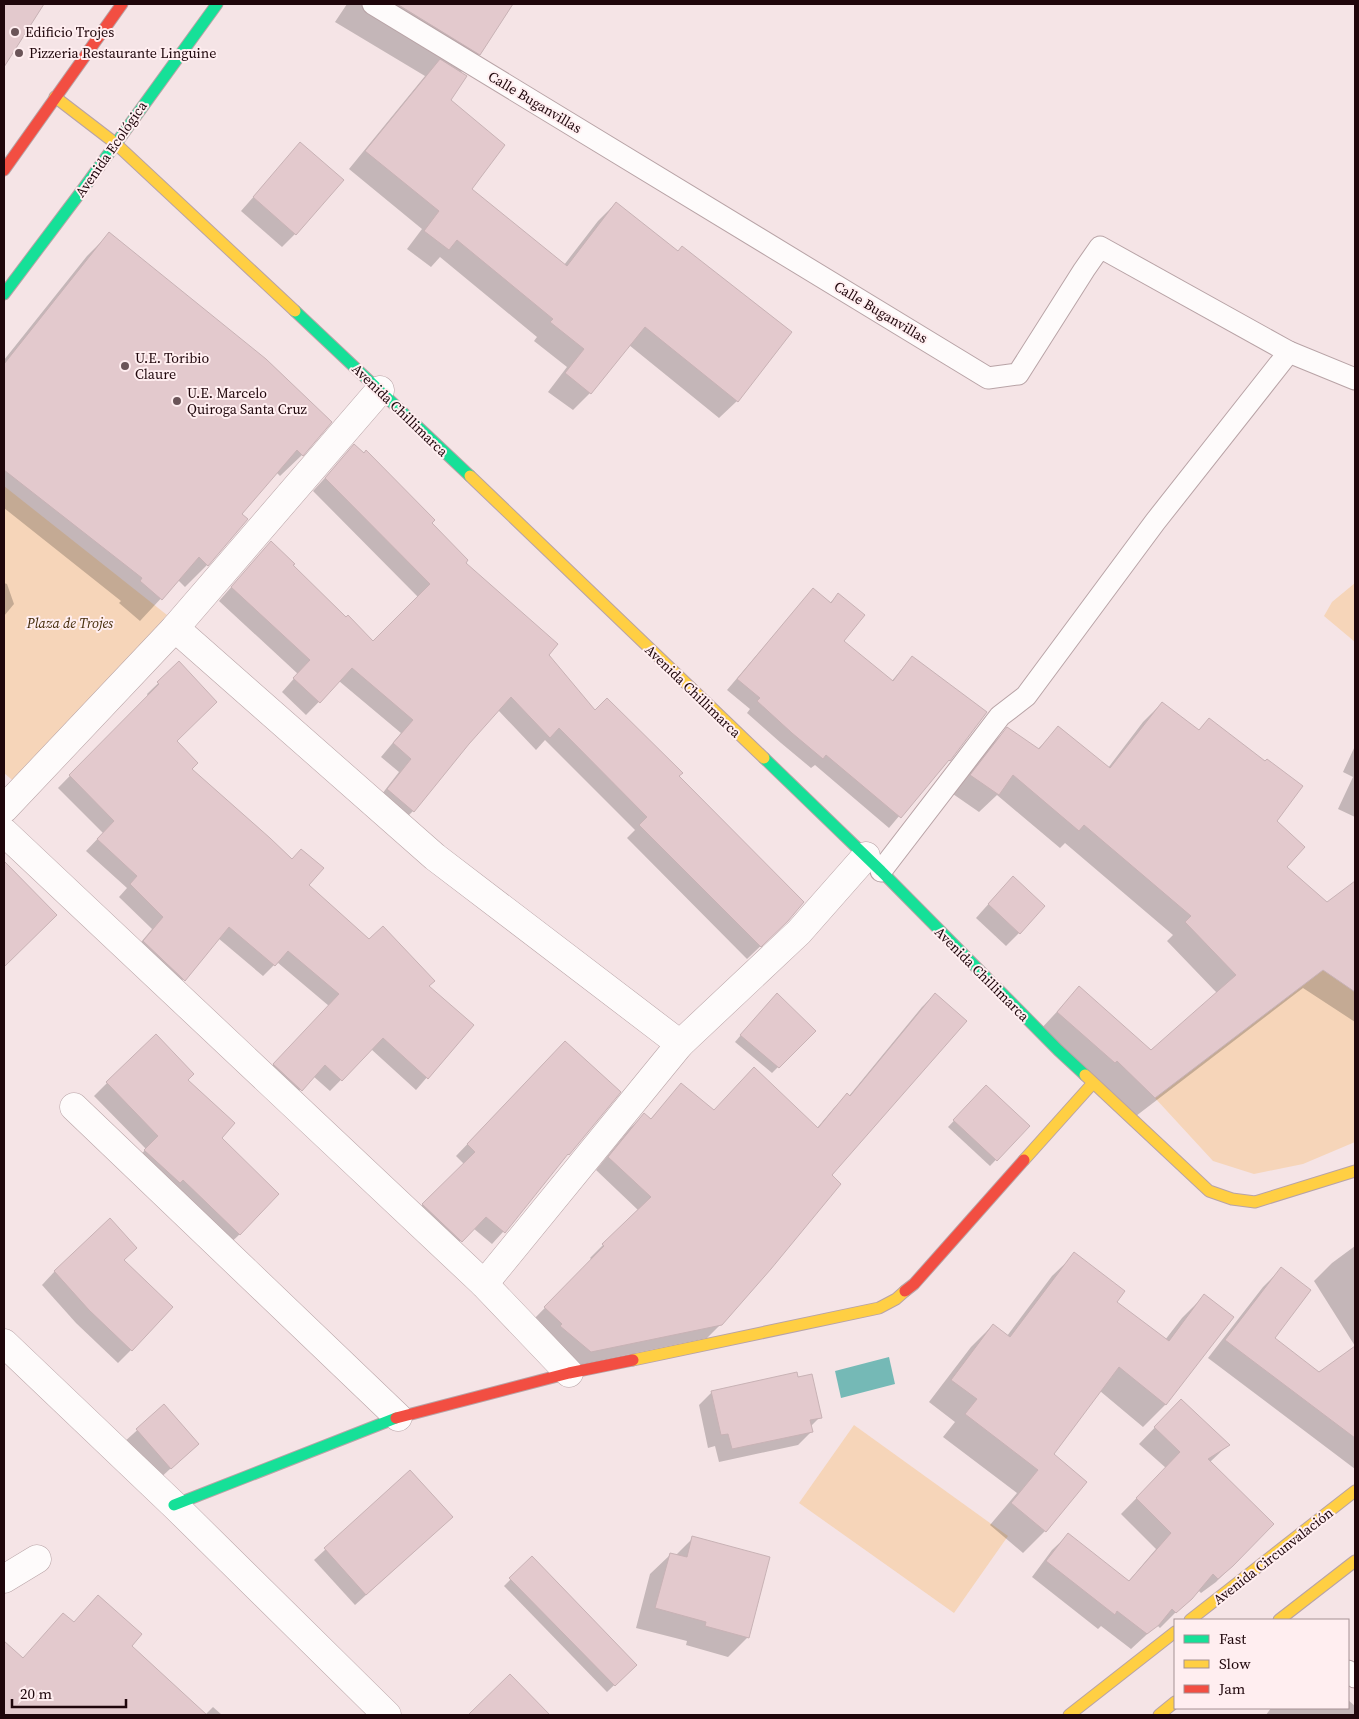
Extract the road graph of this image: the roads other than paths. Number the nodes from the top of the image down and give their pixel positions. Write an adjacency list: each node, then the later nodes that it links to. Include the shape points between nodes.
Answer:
1 (122, 4): 4 (main road)
2 (218, 4): 5 (main road, Avenida Ecológica)
3 (373, 4): 8 (lane, Calle Buganvillas, via 988,378 1018,374 1100,247)
4 (55, 97): 5 (main road, Avenida Chillimarca); 6 (main road)
5 (115, 142): 7 (main road, Avenida Ecológica, via 84,189); 10 (main road, Avenida Chillimarca)
6 (4, 170)
7 (4, 294)
8 (1289, 352): 9 (lane, Calle Buganvillas); 14 (lane, via 1155,522 1026,696 1000,716)
9 (1355, 379)
10 (380, 390): 11 (street); 14 (main road, Avenida Chillimarca)
11 (175, 628): 12 (street); 15 (street, via 435,857)
12 (4, 809)
13 (4, 832): 19 (street)
14 (873, 864): 15 (street); 16 (main road, Avenida Chillimarca)
15 (680, 1044): 19 (street)
16 (1093, 1083): 18 (main road, Avenida Chillimarca, via 1209,1191 1232,1199 1254,1202); 21 (main road, via 914,1284 896,1300 879,1308)
17 (74, 1107): 22 (street)
18 (1355, 1171)
19 (484, 1284): 21 (street)
20 (4, 1343): 24 (street)
21 (569, 1373): 22 (main road)
22 (398, 1417): 24 (main road)
23 (1355, 1492): 28 (main road, Avenida Circunvalación)
24 (174, 1505): 32 (street)
25 (37, 1559): 27 (street)
26 (1355, 1561): 29 (main road)
27 (4, 1579)
28 (1191, 1619)
29 (1280, 1619)
30 (1174, 1633): 33 (main road)
31 (1174, 1703): 34 (main road)
32 (387, 1715)
33 (1069, 1715)
34 (1159, 1715)

